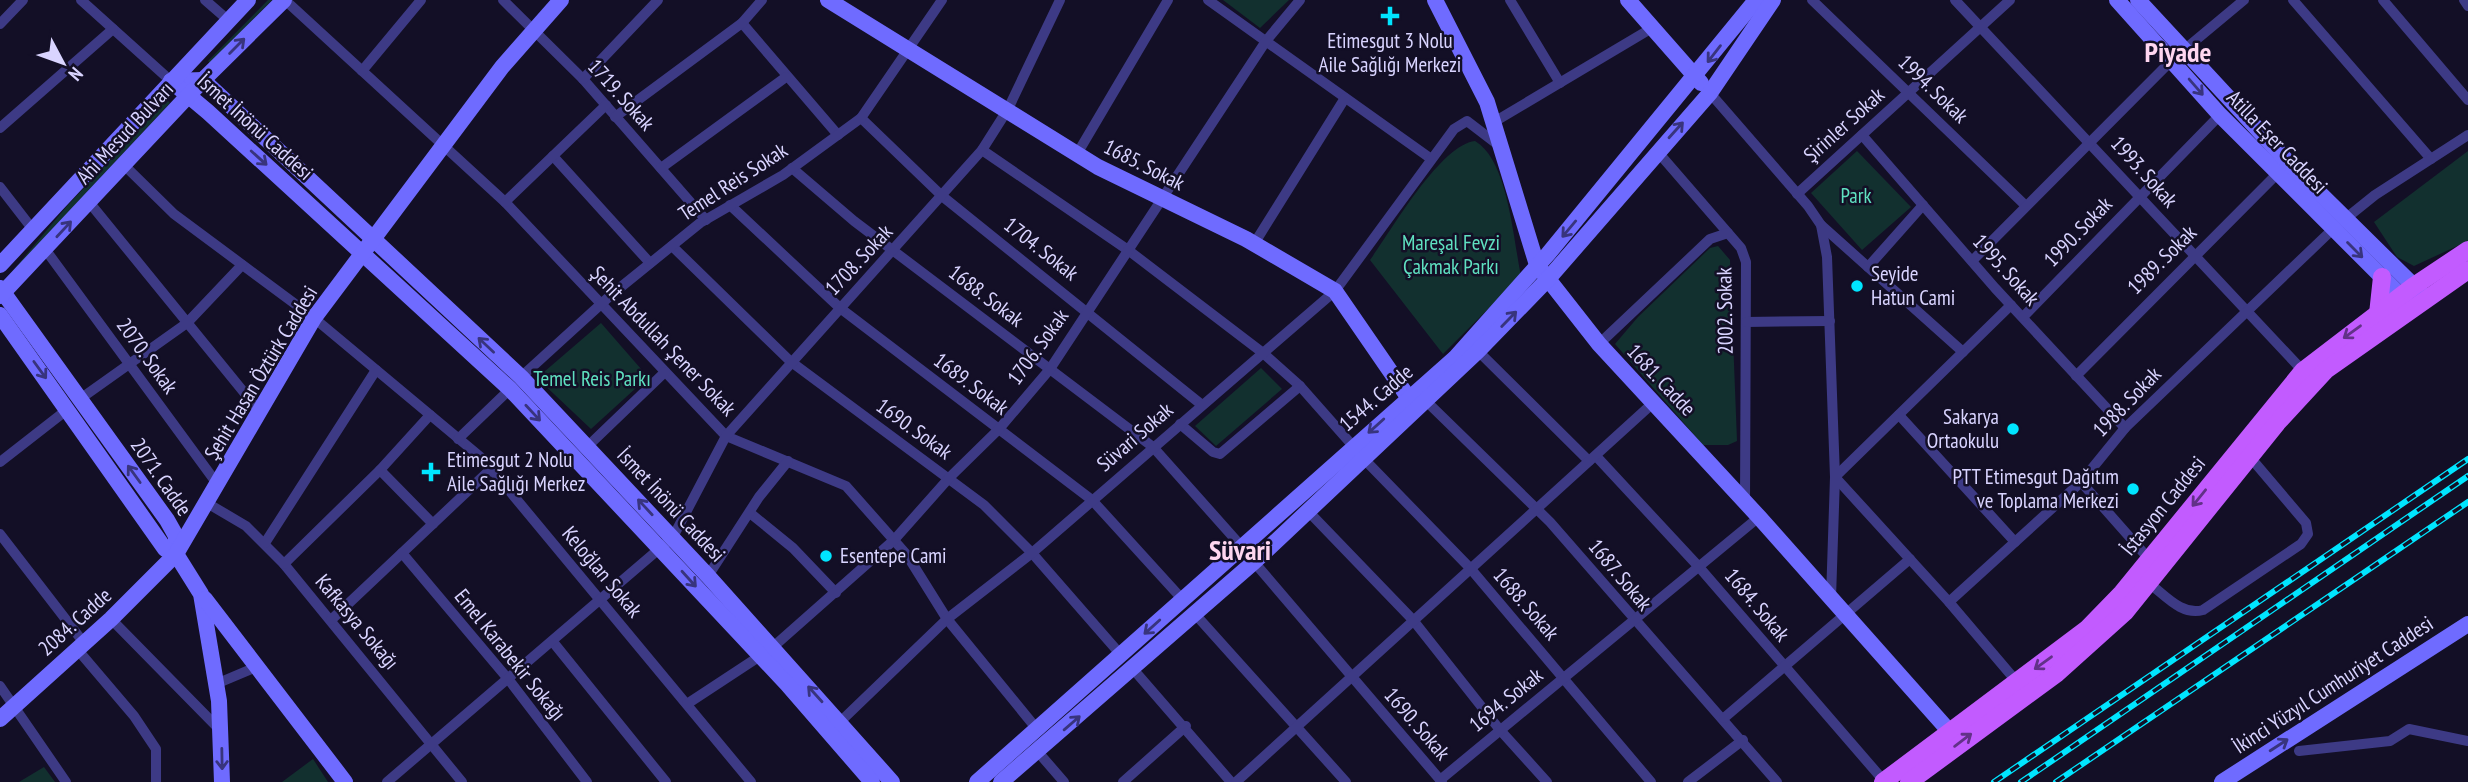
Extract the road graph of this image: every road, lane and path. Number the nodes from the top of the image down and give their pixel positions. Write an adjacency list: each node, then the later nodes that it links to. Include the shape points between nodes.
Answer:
1 (6, 0): 31 (street)
2 (81, 0): 38 (street)
3 (205, 0): 33 (street)
4 (248, 0): 33 (main road, Ahi Mesud Bulvarı)
5 (284, 0): 43 (street, Şehit Abdullah Şener Sokak); 47 (main road, Ahi Mesud Bulvarı, one-way to 5)
6 (421, 0): 43 (street)
7 (503, 0): 39 (street, 1719. Sokak)
8 (561, 0): 39 (main road, Şehit Hasan Öztürk Caddesi)
9 (659, 0): 46 (street)
10 (762, 0): 34 (street)
11 (828, 0): 41 (main road, 1685. Sokak)
12 (942, 0): 41 (street, Temel Reis Sokak)
13 (1168, 0): 70 (street)
14 (1208, 0): 40 (street)
15 (1300, 0): 40 (street, 1706. Sokak)
16 (1510, 0): 49 (street)
17 (1628, 0): 37 (main road)
18 (1756, 0): 45 (main road, 1544. Cadde, one-way to 45)
19 (1773, 0): 51 (main road, 1544. Cadde)
20 (1812, 0): 50 (street, 1994. Sokak)
21 (1955, 0): 36 (street, 1993. Sokak)
22 (2010, 0): 36 (street, Şirinler Sokak)
23 (2117, 0): 42 (main road, Atilla Eşer Caddesi)
24 (2138, 0): 42 (main road, Atilla Eşer Caddesi)
25 (2244, 0): 42 (street)
26 (2293, 0): 73 (street)
27 (2383, 0): 54 (street)
28 (2464, 0): 32 (street)
29 (1058, 1): 56 (street, 1708. Sokak)
30 (1437, 1): 60 (main road, 1681. Cadde)
31 (20, 4): 35 (street)
32 (2468, 6)
33 (228, 20): 48 (main road, Ahi Mesud Bulvarı)
34 (742, 23): 44 (street); 58 (street)
35 (0, 24)
36 (1981, 27): 50 (street, Şirinler Sokak); 65 (street, 1993. Sokak)
37 (1653, 28): 45 (main road); 49 (street)
38 (113, 29): 48 (street); 61 (street)
39 (533, 32): 46 (street, 1719. Sokak); 66 (main road, Şehit Hasan Öztürk Caddesi)
40 (1266, 41): 53 (street); 82 (street, 1706. Sokak)
41 (909, 48): 56 (main road, 1685. Sokak); 59 (street, Temel Reis Sokak)
42 (2178, 55): 57 (main road, Atilla Eşer Caddesi, one-way to 57); 65 (street); 89 (main road, Atilla Eşer Caddesi, via 2287,161)
43 (362, 71): 66 (street, Şehit Abdullah Şener Sokak)
44 (786, 77): 62 (street); 76 (street)
45 (1696, 77): 51 (main road); 105 (main road, 1544. Cadde, one-way to 105)
46 (583, 79): 55 (street, 1719. Sokak)
47 (203, 80): 48 (main road, İsmet İnönü Caddesi); 52 (main road, Ahi Mesud Bulvarı); 95 (main road, İsmet İnönü Caddesi)
48 (171, 81): 52 (main road, İsmet İnönü Caddesi); 91 (main road, Ahi Mesud Bulvarı)
49 (1560, 83): 60 (street)
50 (1908, 92): 63 (street, Şirinler Sokak); 87 (street, 1994. Sokak)
51 (1710, 93): 69 (main road, 1544. Cadde, one-way to 51); 79 (street)
52 (189, 96): 74 (main road, Ahi Mesud Bulvarı); 95 (main road, İsmet İnönü Caddesi, one-way to 95)
53 (1345, 98): 72 (street); 93 (street)
54 (2468, 100)
55 (606, 105): 58 (street, 1719. Sokak); 71 (street)
56 (1008, 109): 68 (street, 1708. Sokak); 70 (main road, 1685. Sokak)
57 (2220, 115): 77 (main road, Atilla Eşer Caddesi); 81 (street, 1990. Sokak)
58 (615, 117): 76 (street, 1719. Sokak)
59 (861, 118): 62 (street, Temel Reis Sokak); 80 (street, 1704. Sokak)
60 (1494, 122): 67 (main road, 1681. Cadde)
61 (0, 128)
62 (838, 135): 75 (street, Temel Reis Sokak)
63 (1861, 135): 79 (street, Şirinler Sokak); 86 (street, 1995. Sokak)
64 (2468, 135): 73 (street, 1988. Sokak)
65 (2090, 142): 81 (street, 1993. Sokak); 87 (street)
66 (443, 145): 84 (street, Şehit Abdullah Şener Sokak); 95 (main road, Şehit Hasan Öztürk Caddesi)
67 (1501, 149): 72 (street, Süvari Sokak, via 1467,121 1454,129); 105 (main road, 1681. Cadde)
68 (982, 150): 80 (street, 1708. Sokak); 98 (street, 1688. Sokak)
69 (1657, 150): 92 (street, 2002. Sokak); 109 (main road, 1544. Cadde)
70 (1077, 153): 82 (main road, 1685. Sokak)
71 (553, 156): 84 (street); 102 (street)
72 (1430, 158): 110 (street, Süvari Sokak)
73 (2431, 159): 89 (street, 1988. Sokak)
74 (124, 165): 83 (main road, Ahi Mesud Bulvarı); 104 (street, Keloğlan Sokak, via 174,214)
75 (792, 167): 85 (street, Temel Reis Sokak); 97 (street, 1688. Sokak)
76 (662, 168): 88 (street, 1719. Sokak)
77 (2277, 174): 89 (main road, Atilla Eşer Caddesi); 100 (street, 1989. Sokak)
78 (0, 187): 91 (street)
79 (1797, 194): 90 (street)
80 (942, 196): 97 (street, 1708. Sokak); 116 (street, 1704. Sokak)
81 (2140, 197): 100 (street, 1993. Sokak); 120 (street, 1990. Sokak)
82 (1163, 198): 93 (main road, 1685. Sokak); 98 (street, 1706. Sokak)
83 (89, 202): 96 (main road, Ahi Mesud Bulvarı, one-way to 83); 124 (street)
84 (505, 202): 113 (street, Şehit Abdullah Şener Sokak)
85 (730, 205): 88 (street, Temel Reis Sokak); 115 (street, 1689. Sokak)
86 (1923, 205): 101 (street, 1995. Sokak); 106 (street)
87 (2026, 206): 101 (street)
88 (706, 220): 94 (street, Temel Reis Sokak)
89 (2340, 223): 108 (main road, Atilla Eşer Caddesi, one-way to 108); 112 (main road, Atilla Eşer Caddesi); 117 (street, 1988. Sokak)
90 (1821, 225): 106 (street); 122 (street, via 1828,257)
91 (34, 231): 103 (main road, Ahi Mesud Bulvarı)
92 (1728, 233): 123 (street, 2002. Sokak, via 1746,262); 125 (street, via 1710,239)
93 (1254, 244): 110 (main road, 1685. Sokak)
94 (672, 246): 102 (street, Temel Reis Sokak); 129 (street, 1690. Sokak)
95 (368, 247): 121 (main road, Şehit Hasan Öztürk Caddesi); 136 (main road, İsmet İnönü Caddesi)
96 (45, 249): 111 (main road, Ahi Mesud Bulvarı); 130 (street, 2070. Sokak)
97 (895, 250): 115 (street, 1708. Sokak); 131 (street, 1688. Sokak)
98 (1128, 250): 116 (street, 1706. Sokak); 128 (street, 1688. Sokak)
99 (2468, 250): 112 (main road, İstasyon Caddesi)
100 (2193, 255): 117 (street, 1993. Sokak); 135 (street, 1989. Sokak)
101 (1972, 261): 114 (street, 1995. Sokak)
102 (650, 263): 113 (street, Temel Reis Sokak)
103 (0, 265)
104 (242, 265): 121 (street, Keloğlan Sokak); 124 (street)
105 (1537, 265): 109 (main road, 1681. Cadde); 138 (main road, 1544. Cadde, via 1455,358)
106 (1868, 267): 127 (street)
107 (2468, 270): 112 (main road, İstasyon Caddesi)
108 (2382, 277): 112 (main road, Atilla Eşer Caddesi); 118 (main road)
109 (1548, 279): 125 (main road, 1681. Cadde); 126 (main road, 1544. Cadde, one-way to 109)
110 (1335, 291): 128 (street, Süvari Sokak); 138 (main road, 1685. Sokak)
111 (1, 293): 141 (main road, 2071. Cadde)
112 (2413, 297): 118 (main road, İstasyon Caddesi); 154 (main road, İstasyon Caddesi, via 2304,391)
113 (600, 305): 134 (street, Şehit Abdullah Şener Sokak); 136 (street, Temel Reis Sokak)
114 (2011, 305): 120 (street, 1995. Sokak); 127 (street)
115 (840, 308): 129 (street, 1708. Sokak); 148 (street, 1689. Sokak)
116 (1088, 311): 131 (street, 1706. Sokak); 142 (street, 1704. Sokak)
117 (2245, 312): 133 (street, 1993. Sokak); 147 (street, 1988. Sokak)
118 (2378, 314): 133 (main road, İstasyon Caddesi, one-way to 133)
119 (0, 315): 141 (main road, 2071. Cadde, one-way to 141)
120 (2023, 317): 135 (street, 1995. Sokak)
121 (314, 318): 132 (street, Keloğlan Sokak); 143 (main road, Şehit Hasan Öztürk Caddesi)
122 (1830, 321): 123 (street); 160 (street)
123 (1746, 322): 165 (street, 2002. Sokak)
124 (187, 323): 130 (street); 143 (street)
125 (1599, 344): 140 (main road, 1681. Cadde)
126 (1478, 351): 139 (main road, 1544. Cadde); 155 (street, 1684. Sokak)
127 (1963, 352): 145 (street)
128 (1263, 353): 137 (street, 1688. Sokak); 142 (street, Süvari Sokak)
129 (790, 361): 149 (street, 1708. Sokak); 161 (street, 1690. Sokak)
130 (129, 364): 141 (street); 163 (street, 2070. Sokak)
131 (1050, 369): 148 (street, 1706. Sokak); 152 (street, 1688. Sokak)
132 (376, 370): 144 (street, Keloğlan Sokak); 176 (street)
133 (2302, 371): 182 (main road, İstasyon Caddesi, one-way to 182)
134 (665, 372): 149 (street, Şehit Abdullah Şener Sokak); 151 (street)
135 (2077, 376): 147 (street, 1995. Sokak)
136 (515, 383): 150 (street, Temel Reis Sokak); 151 (main road, İsmet İnönü Caddesi); 174 (main road, İsmet İnönü Caddesi, one-way to 174)
137 (1300, 386): 146 (street, via 1220,454); 153 (street, 1688. Sokak)
138 (1408, 397): 153 (main road, 1544. Cadde, one-way to 153)
139 (1426, 400): 153 (main road, 1544. Cadde); 168 (street, 1687. Sokak)
140 (1653, 403): 155 (street); 165 (main road, 1681. Cadde)
141 (74, 404): 157 (street); 180 (main road, 2071. Cadde, via 165,549)
142 (1202, 405): 146 (street, Süvari Sokak)
143 (260, 412): 163 (main road, Şehit Hasan Öztürk Caddesi)
144 (430, 415): 150 (street, Keloğlan Sokak); 159 (street)
145 (1899, 415): 160 (street); 175 (street)
146 (1180, 424): 152 (street, Süvari Sokak)
147 (2125, 428): 162 (street, 1988. Sokak)
148 (999, 429): 161 (street, 1706. Sokak); 164 (street, 1689. Sokak)
149 (726, 436): 156 (street, Şehit Abdullah Şener Sokak); 174 (street, 1708. Sokak)
150 (458, 439): 158 (street, Keloğlan Sokak)
151 (588, 446): 174 (main road, İsmet İnönü Caddesi, one-way to 151)
152 (1153, 447): 164 (street, Süvari Sokak); 177 (street, 1688. Sokak)
153 (1358, 452): 167 (main road, 1544. Cadde); 177 (main road, 1544. Cadde); 186 (street, 1688. Sokak)
154 (2250, 457): 188 (main road, İstasyon Caddesi); 188 (street, via 2306,523 2308,534 2301,544 2193,613)
155 (1593, 459): 168 (street); 185 (street, 1684. Sokak)
156 (788, 461): 169 (street); 173 (street, Şehit Abdullah Şener Sokak, via 846,486)
157 (0, 462)
158 (491, 469): 171 (street); 192 (street, Keloğlan Sokak)
159 (380, 470): 171 (street); 184 (street)
160 (1835, 477): 181 (street); 191 (street)
161 (949, 478): 173 (street, 1706. Sokak); 179 (street, 1690. Sokak)
162 (2081, 482): 175 (street, 1988. Sokak); 182 (street)
163 (218, 485): 166 (main road, Şehit Hasan Öztürk Caddesi)
164 (1092, 500): 179 (street, Süvari Sokak); 193 (street, 1689. Sokak)
165 (1745, 502): 170 (main road, 1681. Cadde)
166 (207, 503): 176 (street, Kafkasya Sokağı); 180 (main road, Şehit Hasan Öztürk Caddesi)
167 (1307, 510): 183 (main road, 1544. Cadde); 200 (street)
168 (1537, 510): 186 (street); 201 (street, 1687. Sokak)
169 (750, 513): 187 (street); 189 (street, via 793,548)
170 (1759, 517): 185 (street, 1694. Sokak); 191 (main road, 1681. Cadde)
171 (433, 524): 178 (street)
172 (0, 534): 204 (street)
173 (894, 540): 189 (street, 1706. Sokak); 198 (street, Şehit Abdullah Şener Sokak)
174 (666, 542): 187 (main road, İsmet İnönü Caddesi); 192 (street); 205 (main road, İsmet İnönü Caddesi, one-way to 205)
175 (2015, 542): 194 (street, 1988. Sokak)
176 (265, 543): 184 (street, Kafkasya Sokağı)
177 (1242, 547): 193 (main road, 1544. Cadde)
178 (402, 553): 199 (street); 212 (street, Emel Karabekir Sokağı)
179 (1032, 553): 198 (street, Süvari Sokak); 206 (street, 1690. Sokak)
180 (176, 554): 190 (main road); 197 (main road, 2084. Cadde)
181 (1910, 559): 194 (street); 196 (street)
182 (2149, 559): 213 (main road, İstasyon Caddesi, one-way to 213, via 2087,629)
183 (1254, 562): 195 (main road, 1544. Cadde); 210 (street, 1690. Sokak)
184 (284, 564): 199 (street, Kafkasya Sokağı)
185 (1699, 567): 201 (street, 1694. Sokak); 208 (street, 1684. Sokak)
186 (1470, 568): 200 (street); 211 (street, 1688. Sokak)
187 (708, 576): 205 (main road, İsmet İnönü Caddesi)
188 (2150, 584): 255 (main road, İstasyon Caddesi, one-way to 188, via 2066,665)
189 (836, 593): 205 (street, 1706. Sokak)
190 (201, 594): 207 (main road); 214 (main road)
191 (1831, 598): 196 (main road, 1681. Cadde)
192 (602, 600): 203 (street); 216 (street, Keloğlan Sokak)
193 (1183, 600): 206 (main road, 1544. Cadde, one-way to 206)
194 (1950, 602): 213 (street)
195 (1195, 614): 209 (main road, 1544. Cadde); 222 (street)
196 (1846, 614): 208 (street); 225 (main road, 1681. Cadde)
197 (111, 619): 204 (main road, 2084. Cadde); 226 (street)
198 (947, 619): 220 (street, Süvari Sokak); 223 (street, Şehit Abdullah Şener Sokak)
199 (331, 620): 229 (street, Kafkasya Sokağı)
200 (1413, 620): 210 (street); 224 (street)
201 (1633, 621): 211 (street, 1694. Sokak); 218 (street, 1687. Sokak)
202 (2468, 624): 256 (main road, İkinci Yüzyıl Cumhuriyet Caddesi, one-way to 202)
203 (553, 642): 212 (street); 240 (street)
204 (80, 646): 217 (main road, 2084. Cadde); 234 (street, via 156,749)
205 (766, 651): 216 (street, 1706. Sokak); 220 (main road, İsmet İnönü Caddesi, one-way to 205); 242 (main road, İsmet İnönü Caddesi)
206 (1121, 655): 223 (main road, 1544. Cadde)
207 (256, 667): 214 (street); 236 (main road)
208 (1785, 667): 218 (street); 254 (street, 1684. Sokak)
209 (1133, 669): 221 (street); 231 (main road, 1544. Cadde, one-way to 209)
210 (1351, 678): 222 (street); 232 (street, 1690. Sokak)
211 (1564, 678): 224 (street, 1694. Sokak); 251 (street, 1688. Sokak)
212 (509, 680): 229 (street); 239 (street, Emel Karabekir Sokağı)
213 (2017, 682): 225 (main road, İstasyon Caddesi)
214 (216, 684): 226 (main road)
215 (0, 686): 217 (street)
216 (687, 704): 241 (street, Keloğlan Sokak)
217 (14, 706): 219 (main road, 2084. Cadde); 233 (street)
218 (1724, 718): 227 (street, 1687. Sokak)
219 (0, 719)
220 (840, 722): 243 (main road, İsmet İnönü Caddesi)
221 (1186, 726): 247 (street); 248 (street)
222 (1296, 727): 248 (street); 249 (street)
223 (1036, 729): 244 (main road, 1544. Cadde)
224 (1500, 730): 232 (street, 1694. Sokak); 250 (street)
225 (1950, 732): 254 (main road, İstasyon Caddesi)
226 (222, 733): 235 (main road, one-way to 235)
227 (1743, 740): 252 (street); 253 (street, 1687. Sokak)
228 (2468, 741): 230 (street, via 2409,729 2390,741)
229 (433, 745): 237 (street); 238 (street, Kafkasya Sokağı)
230 (2299, 751)
231 (1038, 752): 245 (main road, 1544. Cadde); 246 (street)
232 (1441, 781)
233 (66, 782)
234 (156, 782)
235 (222, 782)
236 (345, 782)
237 (387, 782)
238 (462, 782)
239 (587, 782)
240 (666, 782)
241 (751, 782)
242 (872, 782)
243 (892, 782)
244 (977, 782)
245 (1001, 782)
246 (1064, 782)
247 (1123, 782)
248 (1234, 782)
249 (1346, 782)
250 (1547, 782)
251 (1651, 782)
252 (1688, 782)
253 (1777, 782)
254 (1884, 782)
255 (1909, 782)
256 (2222, 782)

